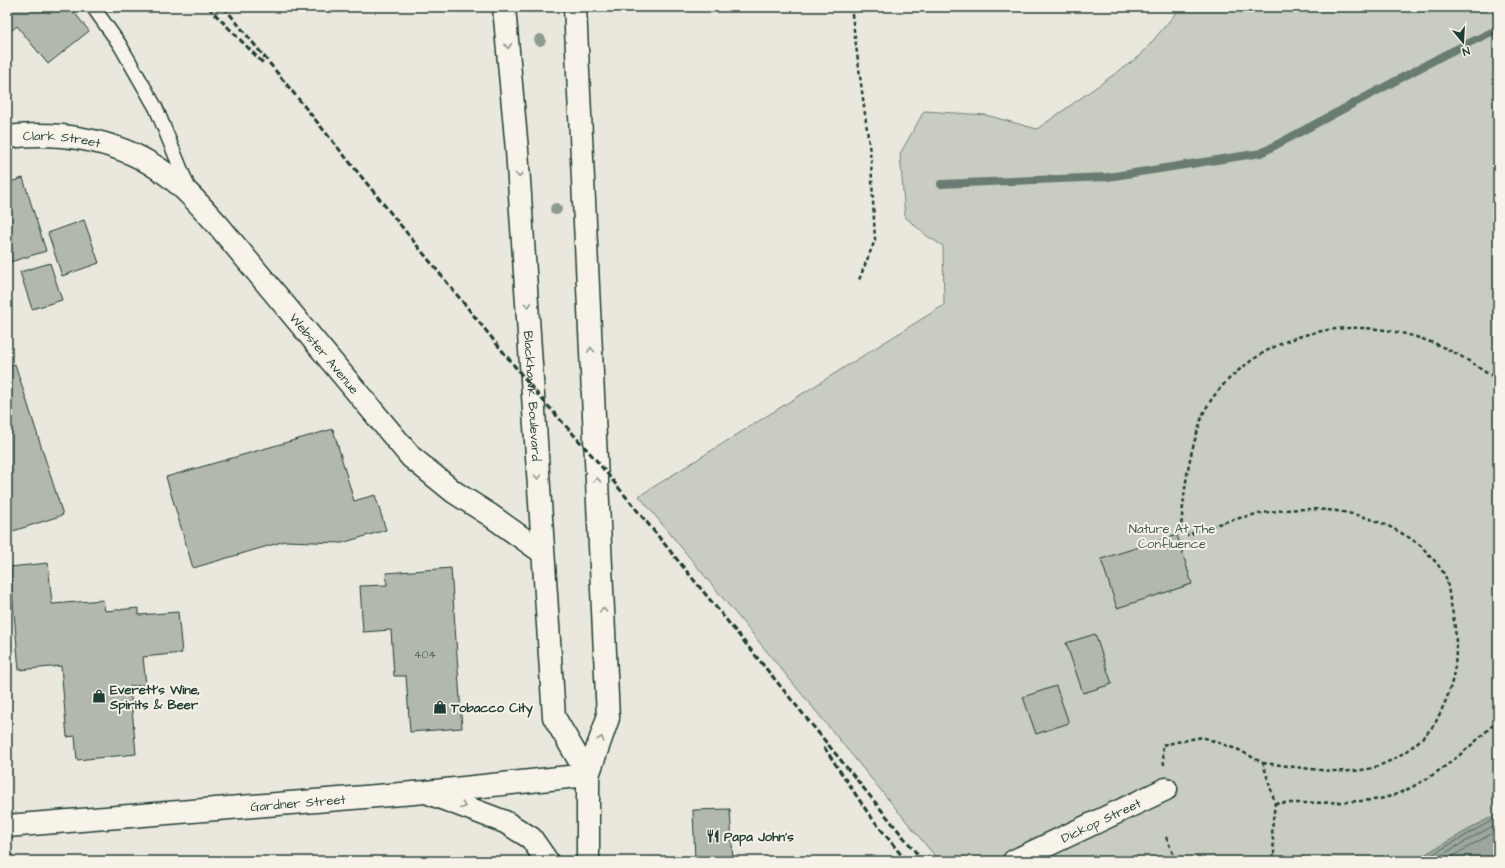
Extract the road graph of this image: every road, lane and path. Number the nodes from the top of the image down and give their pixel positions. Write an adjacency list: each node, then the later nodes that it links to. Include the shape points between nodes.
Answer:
1 (93, 7): 7 (lane, via 120,44 156,108)
2 (504, 7): 10 (main road, Blackhawk Boulevard, one-way to 10, via 534,390)
3 (575, 7): 13 (main road, Blackhawk Boulevard, one-way to 3, via 608,718)
4 (851, 7): 8 (path, via 872,160 875,240)
5 (7, 136): 6 (main road, Clark Street, via 28,134 78,138)
6 (115, 146): 7 (main road, Webster Avenue, via 156,167)
7 (192, 196): 10 (main road, Webster Avenue, via 412,457 454,492)
8 (859, 280)
9 (1498, 380): 12 (path, via 1459,354 1426,339 1379,328 1343,328 1298,337 1254,358 1220,387 1204,412 1186,475 1181,528 1188,535 1248,516 1286,510 1309,508 1367,518 1404,535 1436,562 1446,579 1456,624 1454,676 1449,695 1434,725 1412,748 1377,766 1356,770 1328,770)
10 (542, 552): 13 (main road, Blackhawk Boulevard, via 554,716)
11 (1498, 720): 16 (path, via 1450,763 1410,788 1374,800)
12 (1263, 763): 14 (path, via 1239,750 1202,737 1162,745); 16 (path)
13 (588, 776): 15 (main road, Gardner Street); 20 (main road, Blackhawk Boulevard)
14 (1166, 789): 21 (main road, Dickop Street)
15 (426, 792): 17 (main road, Gardner Street); 19 (main road, one-way to 19, via 505,822 531,838)
16 (1275, 804): 23 (path, via 1272,829)
17 (7, 826)
18 (1166, 837): 22 (path)
19 (547, 861)
20 (588, 861)
21 (1014, 861)
22 (1176, 861)
23 (1275, 861)

